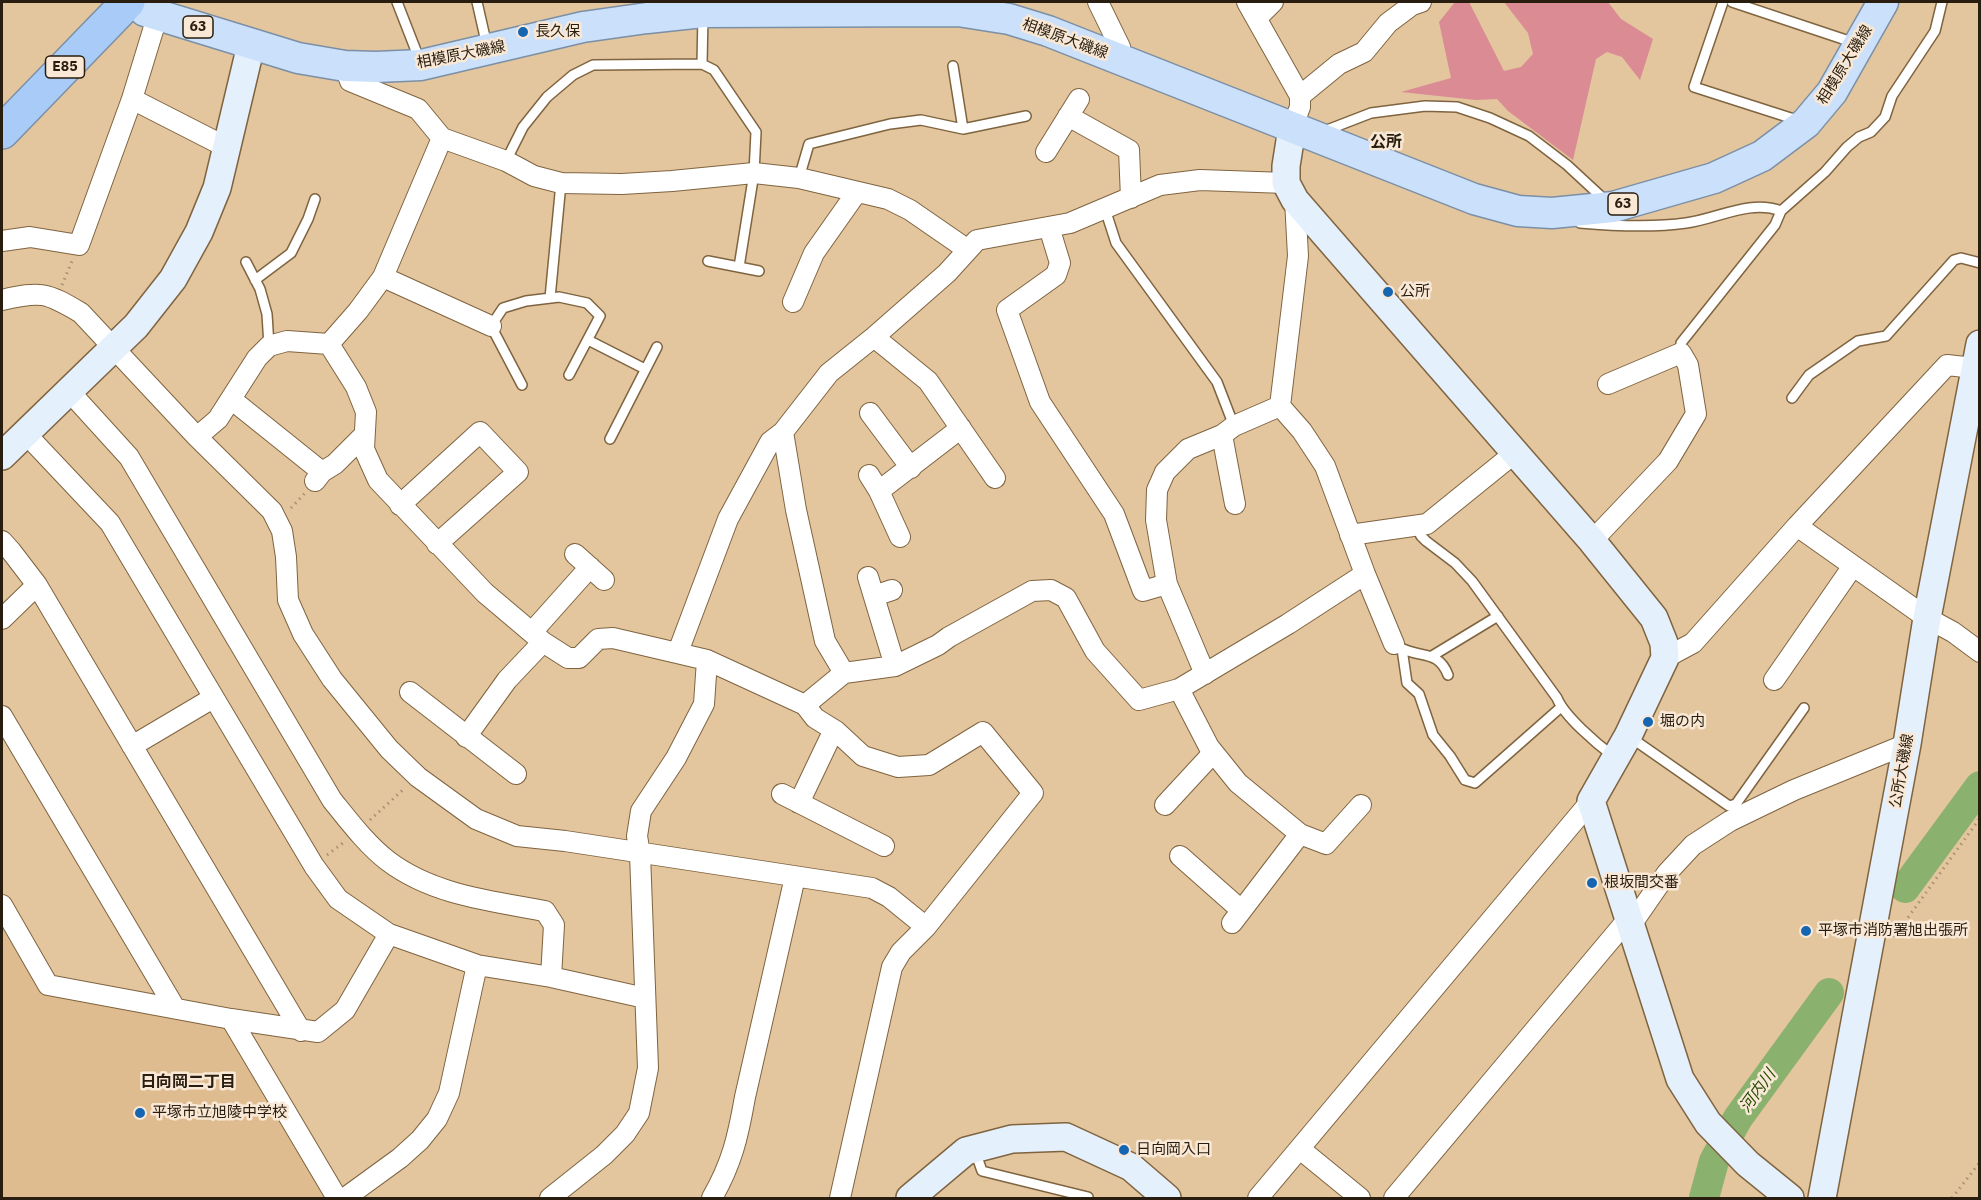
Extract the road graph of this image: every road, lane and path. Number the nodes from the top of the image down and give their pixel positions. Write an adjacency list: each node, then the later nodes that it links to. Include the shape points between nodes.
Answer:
1 (100, 2): 24 (highway, E85)
2 (397, 2): 19 (lane)
3 (477, 2): 16 (lane)
4 (1098, 2): 17 (street, via 1120,47)
5 (1272, 2): 12 (street)
6 (1421, 2): 22 (street, via 1388,22 1364,52 1340,64)
7 (1723, 2): 26 (lane, via 1694,87)
8 (1732, 2): 15 (lane)
9 (1883, 2): 15 (main road, 相模原大磯線 / 63)
10 (1942, 2): 44 (lane, via 1935,31 1892,96 1885,117 1871,132 1847,147)
11 (144, 9): 14 (main road, 相模原大磯線 / 63); 23 (street); 29 (highway, E85)
12 (1252, 10): 22 (street)
13 (703, 12): 16 (main road, 相模原大磯線 / 63, via 583,27); 17 (main road, 相模原大磯線 / 63, via 958,10 1009,19); 18 (lane)
14 (251, 45): 20 (main road, 相模原大磯線 / 63); 32 (street)
15 (1860, 45): 26 (main road, 相模原大磯線 / 63, via 1832,92)
16 (488, 51): 19 (main road, 相模原大磯線 / 63)
17 (1118, 58): 27 (main road, 相模原大磯線 / 63)
18 (702, 64): 34 (lane, via 593,65 573,75 547,97 523,127); 35 (lane, via 714,70 756,132)
19 (421, 65): 20 (main road, 相模原大磯線 / 63)
20 (345, 66): 30 (street, via 350,81 417,109)
21 (953, 66): 28 (lane)
22 (1300, 96): 27 (street)
23 (132, 99): 32 (street); 48 (street)
24 (2, 103)
25 (1026, 116): 28 (lane)
26 (1806, 123): 42 (main road, 相模原大磯線 / 63, via 1762,156 1714,178)
27 (1292, 128): 31 (main road, 相模原大磯線 / 63); 38 (street, via 1286,166)
28 (963, 129): 36 (lane, via 921,120 809,144)
29 (2, 132)
30 (442, 138): 34 (street); 55 (street)
31 (1322, 140): 42 (lane, via 1327,130 1371,113 1425,106 1457,107 1529,136); 45 (main road, 相模原大磯線 / 63, via 1474,199 1518,211)
32 (226, 147): 67 (street, via 217,188 173,279)
33 (1046, 152): 40 (street, via 1073,107 1129,150)
34 (506, 161): 37 (street, via 534,176)
35 (754, 173): 36 (street); 37 (street, via 662,182); 53 (lane)
36 (799, 178): 39 (street)
37 (561, 183): 58 (lane)
38 (1291, 191): 40 (street, via 1200,180 1160,185); 77 (street, via 1298,256); 86 (street)
39 (857, 192): 49 (street, via 888,199 910,210); 60 (street, via 814,253)
40 (1131, 198): 43 (street)
41 (315, 199): 56 (lane, via 291,253)
42 (1613, 207): 45 (main road, 相模原大磯線 / 63)
43 (1105, 208): 46 (street); 80 (lane, via 1116,243 1217,382)
44 (1781, 211): 45 (lane, via 1755,208 1688,223 1639,227 1580,224); 68 (lane, via 1775,225 1681,343)
45 (1552, 213)
46 (1049, 227): 49 (street, via 977,240); 103 (street, via 1060,263 1056,274 1007,310 1040,402 1114,514 1143,591)
47 (2, 241): 48 (street, via 30,237)
48 (79, 245): 57 (path)
49 (968, 250): 62 (street)
50 (708, 261): 53 (lane)
51 (246, 262): 56 (lane)
52 (1980, 263): 75 (lane, via 1954,260 1886,336 1858,342 1809,375)
53 (738, 267): 54 (lane)
54 (759, 271)
55 (383, 277): 61 (street); 64 (street)
56 (255, 280): 65 (lane, via 267,314)
57 (57, 298): 59 (street, via 33,292); 67 (street, via 81,313)
58 (550, 298): 61 (lane, via 503,308); 63 (lane, via 587,303 600,316)
59 (2, 300)
60 (793, 302)
61 (491, 326): 73 (lane)
62 (874, 337): 79 (street, via 928,381); 81 (street, via 829,373)
63 (588, 340): 70 (lane); 71 (lane)
64 (329, 344): 65 (street, via 287,342); 83 (street, via 356,387 366,412)
65 (269, 346): 76 (street, via 257,357)
66 (657, 346): 70 (lane)
67 (115, 347): 74 (street); 84 (street)
68 (1680, 353): 72 (street); 97 (street, via 1688,365 1696,414 1668,461)
69 (1977, 356): 93 (street, via 1947,365); 106 (street, 公所大磯線)
70 (645, 369): 85 (lane)
71 (569, 375)
72 (1608, 384)
73 (522, 385)
74 (69, 391): 82 (street); 153 (street, via 129,457 332,800 388,861 428,885 462,896 545,911 555,925)
75 (1792, 398)
76 (231, 399): 83 (street, via 317,477); 84 (street)
77 (1280, 406): 80 (street); 94 (street, via 1324,466)
78 (870, 413): 88 (street)
79 (961, 428): 88 (street); 89 (street)
80 (1228, 430): 90 (street); 103 (street, via 1188,449 1166,472 1157,490 1156,520)
81 (783, 432): 110 (street, via 770,442 728,519); 116 (street, via 825,641)
82 (26, 434): 87 (street); 122 (street, via 110,523)
83 (363, 436): 91 (street, via 364,449 378,480)
84 (197, 437): 134 (street, via 272,511 282,531 288,600 303,634 332,679 389,749)
85 (610, 439)
86 (1516, 452): 92 (street, via 1427,524); 97 (street)
87 (2, 456)
88 (911, 468): 95 (street, via 874,483)
89 (995, 478)
90 (1235, 504)
91 (400, 505): 98 (street); 98 (street, via 480,432 518,472)
92 (1416, 526): 94 (street); 105 (lane, via 1420,536 1472,581)
93 (1797, 526): 100 (street); 113 (street, via 1693,643)
94 (1350, 535): 101 (street)
95 (900, 537)
96 (2, 541): 104 (street)
97 (1592, 541): 113 (street, via 1653,618 1664,643)
98 (437, 544): 108 (street, via 485,593)
99 (575, 554): 108 (street, via 597,573)
100 (1853, 566): 106 (street); 119 (street)
101 (1365, 574): 109 (street); 117 (street)
102 (868, 577): 115 (street, via 883,593)
103 (1167, 584): 117 (street)
104 (37, 585): 107 (street); 130 (street)
105 (1498, 616): 112 (lane); 124 (lane, via 1557,698)
106 (1927, 618): 111 (street); 129 (street, 公所大磯線)
107 (2, 619)
108 (537, 637): 110 (street, via 568,658 579,658 598,639 613,638); 128 (street)
109 (1398, 646): 112 (lane); 124 (lane, via 1407,683 1419,694 1433,735 1466,780 1475,783)
110 (678, 652): 114 (street)
111 (1980, 652)
112 (1432, 656): 118 (lane, via 1444,665)
113 (1665, 658): 131 (street)
114 (707, 660): 123 (street); 143 (street, via 704,704 676,758 640,811)
115 (896, 666): 116 (street); 120 (street, via 1032,591 1051,590 1066,598 1095,651 1139,700)
116 (844, 673): 123 (street)
117 (1205, 674): 120 (street)
118 (1448, 675)
119 (1774, 680)
120 (1179, 689): 132 (street)
121 (410, 692): 128 (street)
122 (213, 698): 130 (street); 145 (street)
123 (805, 705): 127 (street, via 815,718)
124 (1560, 708): 131 (lane, via 1588,736)
125 (1804, 708): 131 (lane, via 1736,804 1729,806)
126 (2, 716): 155 (street)
127 (836, 731): 142 (street, via 790,798); 149 (street, via 863,756 898,767 929,765 983,732 1033,793)
128 (466, 737): 133 (street)
129 (1907, 744): 148 (street, via 1730,821 1693,846); 151 (street, 公所大磯線)
130 (132, 746): 157 (street)
131 (1622, 747): 135 (street)
132 (1213, 753): 136 (street); 140 (street, via 1238,783)
133 (516, 774)
134 (418, 777): 139 (path); 143 (street, via 476,819 517,836)
135 (1592, 801): 148 (street); 159 (street)
136 (1165, 805)
137 (1361, 805): 140 (street, via 1326,844)
138 (1980, 819): 151 (path, via 1883,952)
139 (364, 825)
140 (1300, 834): 144 (street, via 1237,916)
141 (345, 842): 145 (path)
142 (884, 846)
143 (640, 854): 146 (street); 154 (street)
144 (1180, 856)
145 (314, 866): 150 (street, via 338,899)
146 (795, 877): 149 (street, via 872,888); 165 (street, via 739,1134 726,1173)
147 (3, 910): 155 (street, via 48,985)
148 (1630, 922): 171 (street); 172 (street, via 1680,1079 1716,1132)
149 (926, 927): 166 (street, via 892,967)
150 (389, 934): 152 (street); 157 (street, via 345,1010 318,1032)
151 (1868, 958): 173 (street, 公所大磯線)
152 (477, 965): 153 (street); 163 (street, via 449,1093 437,1119 400,1158)
153 (551, 977): 154 (street)
154 (645, 998): 164 (street, via 648,1068 639,1113 604,1155)
155 (174, 1008): 156 (street)
156 (231, 1019): 157 (street); 162 (street)
157 (301, 1031)
158 (974, 1149): 161 (lane, via 982,1171); 167 (street, via 966,1151); 168 (street, via 1012,1139 1066,1137 1131,1167)
159 (1300, 1149): 169 (street); 170 (street)
160 (1980, 1162): 174 (path)
161 (1088, 1197)
162 (337, 1198)
163 (345, 1198)
164 (550, 1198)
165 (712, 1198)
166 (840, 1198)
167 (910, 1198)
168 (1167, 1198)
169 (1258, 1198)
170 (1360, 1198)
171 (1394, 1198)
172 (1790, 1198)
173 (1822, 1198)
174 (1952, 1198)

